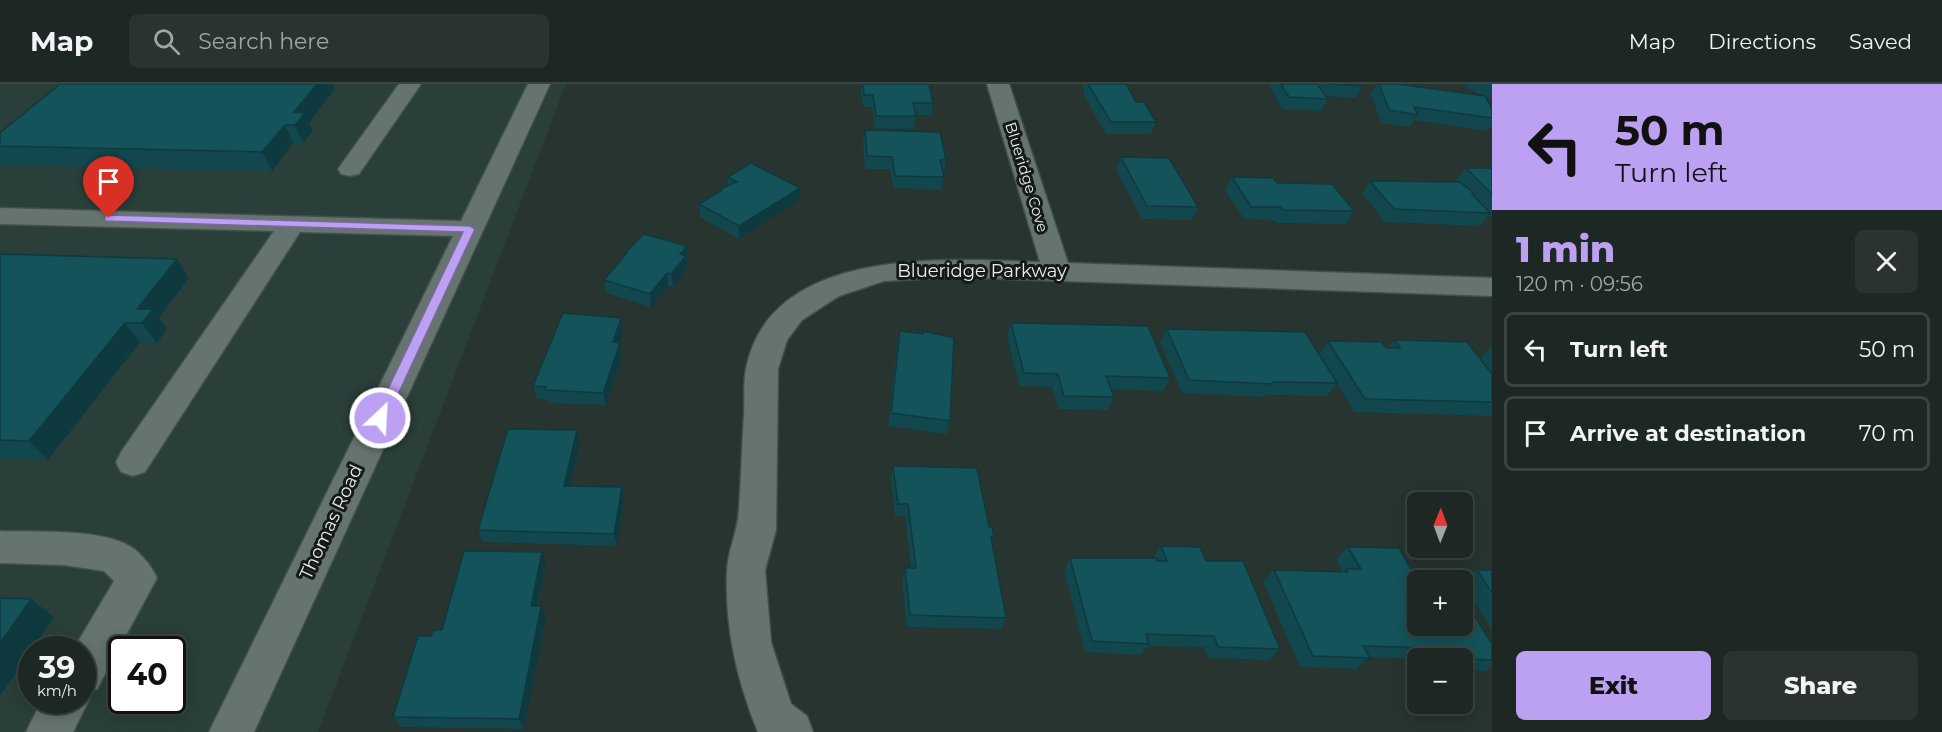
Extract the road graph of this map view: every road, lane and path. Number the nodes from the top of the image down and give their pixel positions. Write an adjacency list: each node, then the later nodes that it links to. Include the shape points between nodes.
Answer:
1 (410, 84): 4 (street)
2 (539, 84): 7 (street, Thomas Road)
3 (998, 84): 8 (street, Blueridge Cove)
4 (350, 169)
5 (0, 216): 6 (street)
6 (293, 224): 7 (street); 10 (street)
7 (470, 229): 16 (street, Thomas Road)
8 (1056, 269): 9 (street, Blueridge Parkway); 14 (street, Blueridge Parkway, via 882,272 829,289 792,313 773,338 762,369 757,530 746,570 750,642)
9 (1492, 287)
10 (133, 462)
11 (0, 547): 12 (street, via 114,556 137,578)
12 (96, 650)
13 (59, 714): 15 (street)
14 (782, 725)
15 (48, 732)
16 (231, 732)

